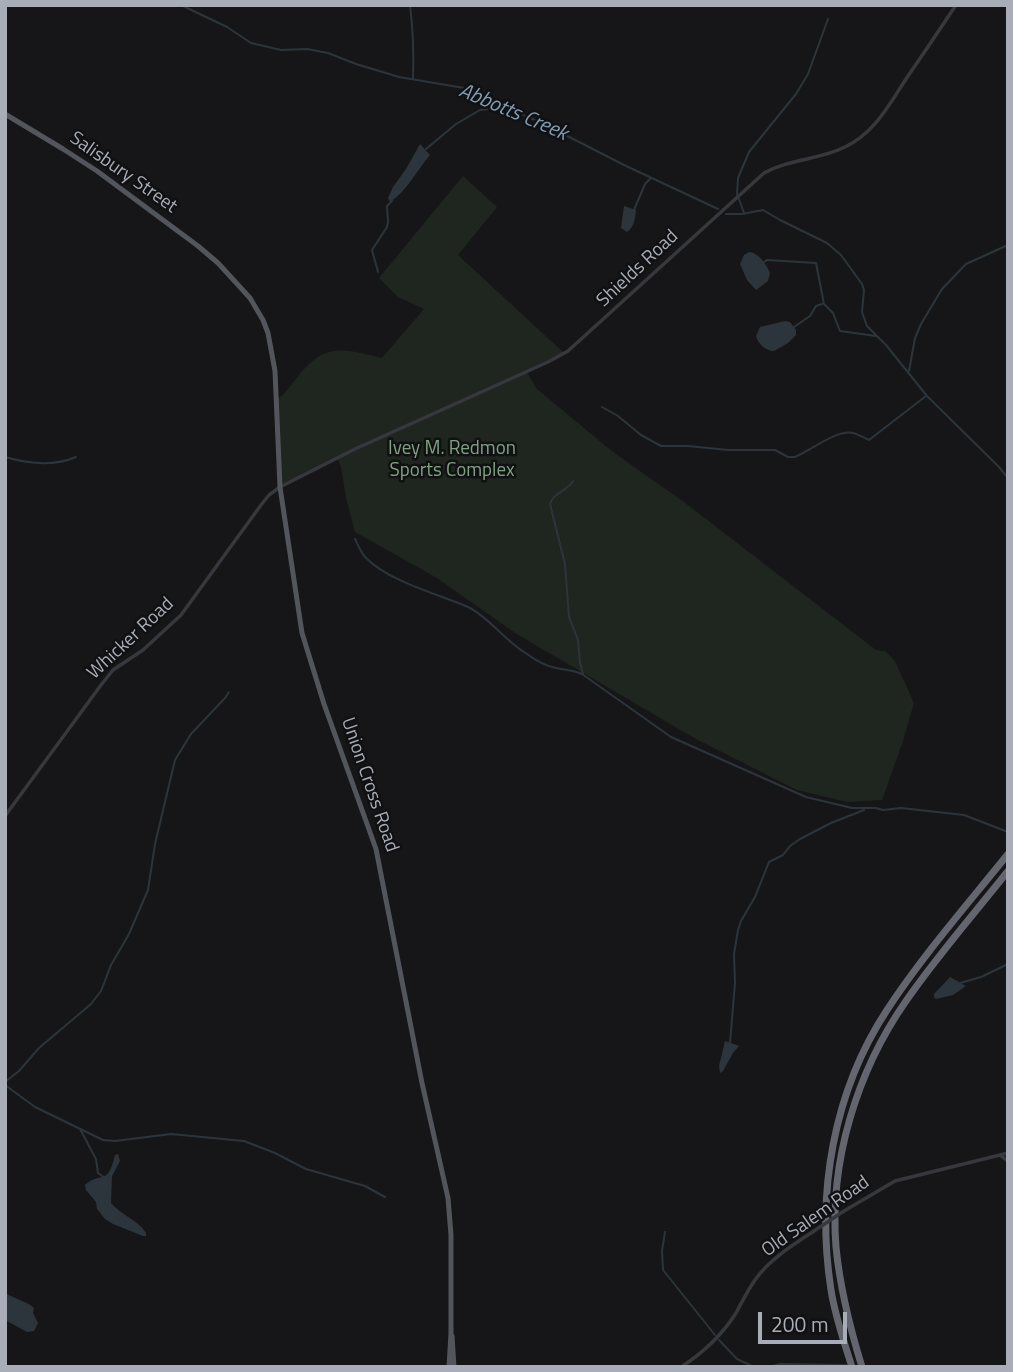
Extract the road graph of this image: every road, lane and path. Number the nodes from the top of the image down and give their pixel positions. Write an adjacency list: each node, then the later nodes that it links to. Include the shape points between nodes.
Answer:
1 (956, 5): 4 (street, Shields Road, via 867,133 835,152 764,173 568,351)
2 (5, 114): 3 (main road, Salisbury Street, via 97,172)
3 (218, 263): 4 (main road, Union Cross Road, via 257,308 272,346)
4 (280, 487): 5 (street, Whicker Road, via 265,500 181,615 113,670); 11 (main road, Union Cross Road, via 302,633 376,849 448,1198)
5 (5, 816)
6 (1008, 854): 13 (highway, via 886,1012 844,1100 830,1159 825,1244 831,1292)
7 (1008, 871): 14 (highway, via 905,1002 858,1091 836,1194 836,1246 843,1297)
8 (1008, 1153): 9 (street, Old Salem Road)
9 (1000, 1155): 10 (street); 12 (street, Old Salem Road, bridge, via 895,1181 792,1245 756,1279 723,1332)
10 (1008, 1161)
11 (451, 1367)
12 (681, 1367)
13 (852, 1367)
14 (862, 1367)

